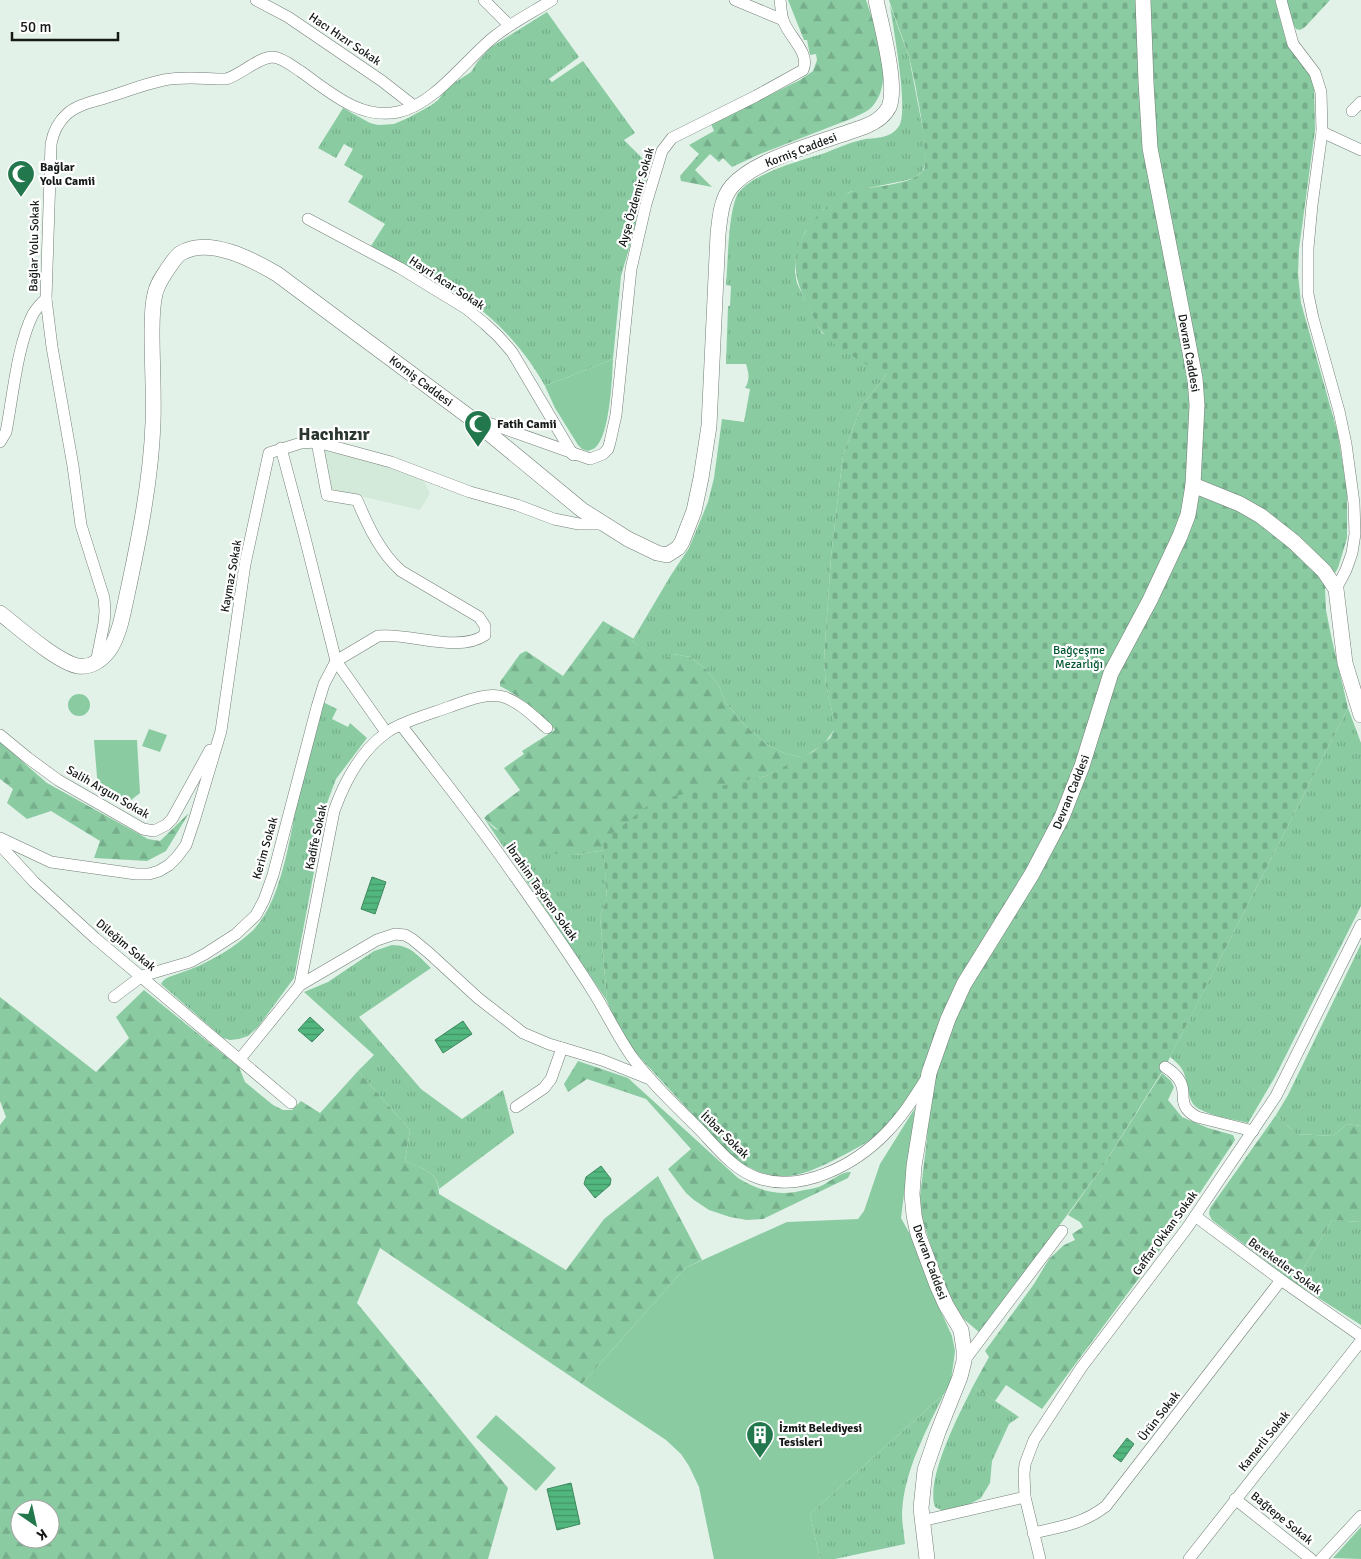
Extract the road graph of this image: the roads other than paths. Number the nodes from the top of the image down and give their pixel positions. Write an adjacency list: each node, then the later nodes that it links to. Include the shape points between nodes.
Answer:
1 (256, 0): 12 (street, Hacı Hızır Sokak, via 288,17)
2 (484, 0): 10 (street)
3 (552, 0): 10 (street)
4 (735, 0): 9 (street)
5 (780, 0): 9 (street, Ayşe Özdemir Sokak)
6 (876, 0): 24 (main road, Korniş Caddesi, via 891,81 891,100 885,112 876,122 754,169 733,185 724,201 718,238 709,426 697,497 682,542 672,552 662,554)
7 (1143, 0): 23 (main road, Devran Caddesi, via 1150,148 1195,378 1197,412)
8 (1281, 0): 14 (street, via 1293,44 1319,82)
9 (783, 20): 22 (street, Ayşe Özdemir Sokak, via 803,54 803,70 672,138 662,151 631,269 616,415 608,449 590,459)
10 (509, 26): 12 (street, via 443,86)
11 (1361, 102): 13 (street)
12 (414, 106): 17 (street, Bağlar Yolu Sokak, via 385,114 364,112 273,57 232,78 165,80 74,109 60,121 50,144)
13 (1352, 111)
14 (1322, 132): 15 (street); 25 (street, via 1308,240 1308,294 1346,444 1355,534 1352,553)
15 (1361, 150)
16 (308, 219): 22 (street, Hayri Acar Sokak, via 400,268 467,309 485,324 517,359)
17 (46, 299): 19 (street, via 37,307 29,326 6,432); 28 (street, Bağlar Yolu Sokak, via 81,525 104,598 104,622)
18 (468, 416): 22 (street); 24 (main road, Korniş Caddesi, via 564,497); 28 (main road, Korniş Caddesi, via 259,263 214,248 187,250 179,254 160,280 154,302 150,464 130,581 116,636 108,652)
19 (0, 442)
20 (317, 442): 21 (street); 24 (street, via 391,462 554,519); 27 (street, via 328,495 357,500 374,537 393,564 478,617 486,626 485,635 466,641 378,636)
21 (281, 448): 27 (street); 32 (street, Kaymaz Sokak, via 269,453 265,471 246,564)
22 (573, 454)
23 (1193, 485): 25 (main road, via 1261,516 1308,554); 44 (main road, Devran Caddesi, via 1188,515 1180,536 1111,673 1082,766 1062,817 1032,874 964,984)
24 (603, 524)
25 (1336, 589): 29 (main road, via 1345,664)
26 (0, 613): 28 (main road, via 71,663 86,666)
27 (336, 661): 33 (street); 38 (street, Kerim Sokak, via 324,684 273,875 256,915 236,934 205,954 190,962)
28 (96, 662)
29 (1361, 715)
30 (401, 725): 31 (street, Kadife Sokak, via 486,696 512,701); 33 (street, Kadife Sokak); 45 (street, İbrahim Taşören Sokak, via 508,866 579,969 628,1051)
31 (547, 728)
32 (221, 731): 34 (street, Salih Argun Sokak, via 172,818 154,831 144,829 58,780); 35 (street, Kaymaz Sokak, via 186,844 173,861 159,871 136,874 51,862)
33 (386, 732): 39 (street, Kadife Sokak, via 362,757 339,796)
34 (0, 735)
35 (0, 838)
36 (0, 845): 38 (street, Dileğim Sokak, via 34,882)
37 (1361, 925): 48 (street, Gaffar Okkan Sokak, via 1276,1096)
38 (142, 976): 40 (street); 42 (street, Dileğim Sokak)
39 (300, 985): 41 (street, via 377,940 395,934 405,936 511,1025 534,1039); 42 (street, Kadife Sokak)
40 (114, 997)
41 (562, 1048): 45 (street); 47 (street, via 551,1079 544,1088)
42 (240, 1059): 46 (street, Dileğim Sokak)
43 (1165, 1067): 48 (street, via 1180,1080 1184,1103 1190,1112)
44 (929, 1073): 45 (street, İtibar Sokak, via 902,1115 870,1148 814,1178 788,1183 757,1178 737,1167); 54 (main road, Devran Caddesi, via 914,1166 914,1215 937,1285 961,1330)
45 (651, 1080)
46 (291, 1103)
47 (516, 1107)
48 (1253, 1131): 49 (street, Gaffar Okkan Sokak)
49 (1195, 1216): 51 (street, Bereketler Sokak); 55 (street, Gaffar Okkan Sokak, via 1081,1368 1034,1440 1025,1464)
50 (1062, 1231): 54 (street)
51 (1281, 1280): 52 (street, Bereketler Sokak); 59 (street, Ürün Sokak, via 1106,1506 1079,1522)
52 (1361, 1336)
53 (1361, 1341): 56 (street, Kamerli Sokak)
54 (964, 1361): 58 (main road, Devran Caddesi, via 926,1470)
55 (1025, 1496): 58 (street); 59 (street, Gaffar Okkan Sokak)
56 (1236, 1499): 62 (street, Kamerli Sokak); 63 (street, Bağtepe Sokak)
57 (1361, 1516): 64 (street)
58 (921, 1521): 60 (main road, Devran Caddesi)
59 (1033, 1533): 61 (street, Gaffar Okkan Sokak)
60 (927, 1559)
61 (1040, 1559)
62 (1190, 1559)
63 (1311, 1559)
64 (1321, 1559)

